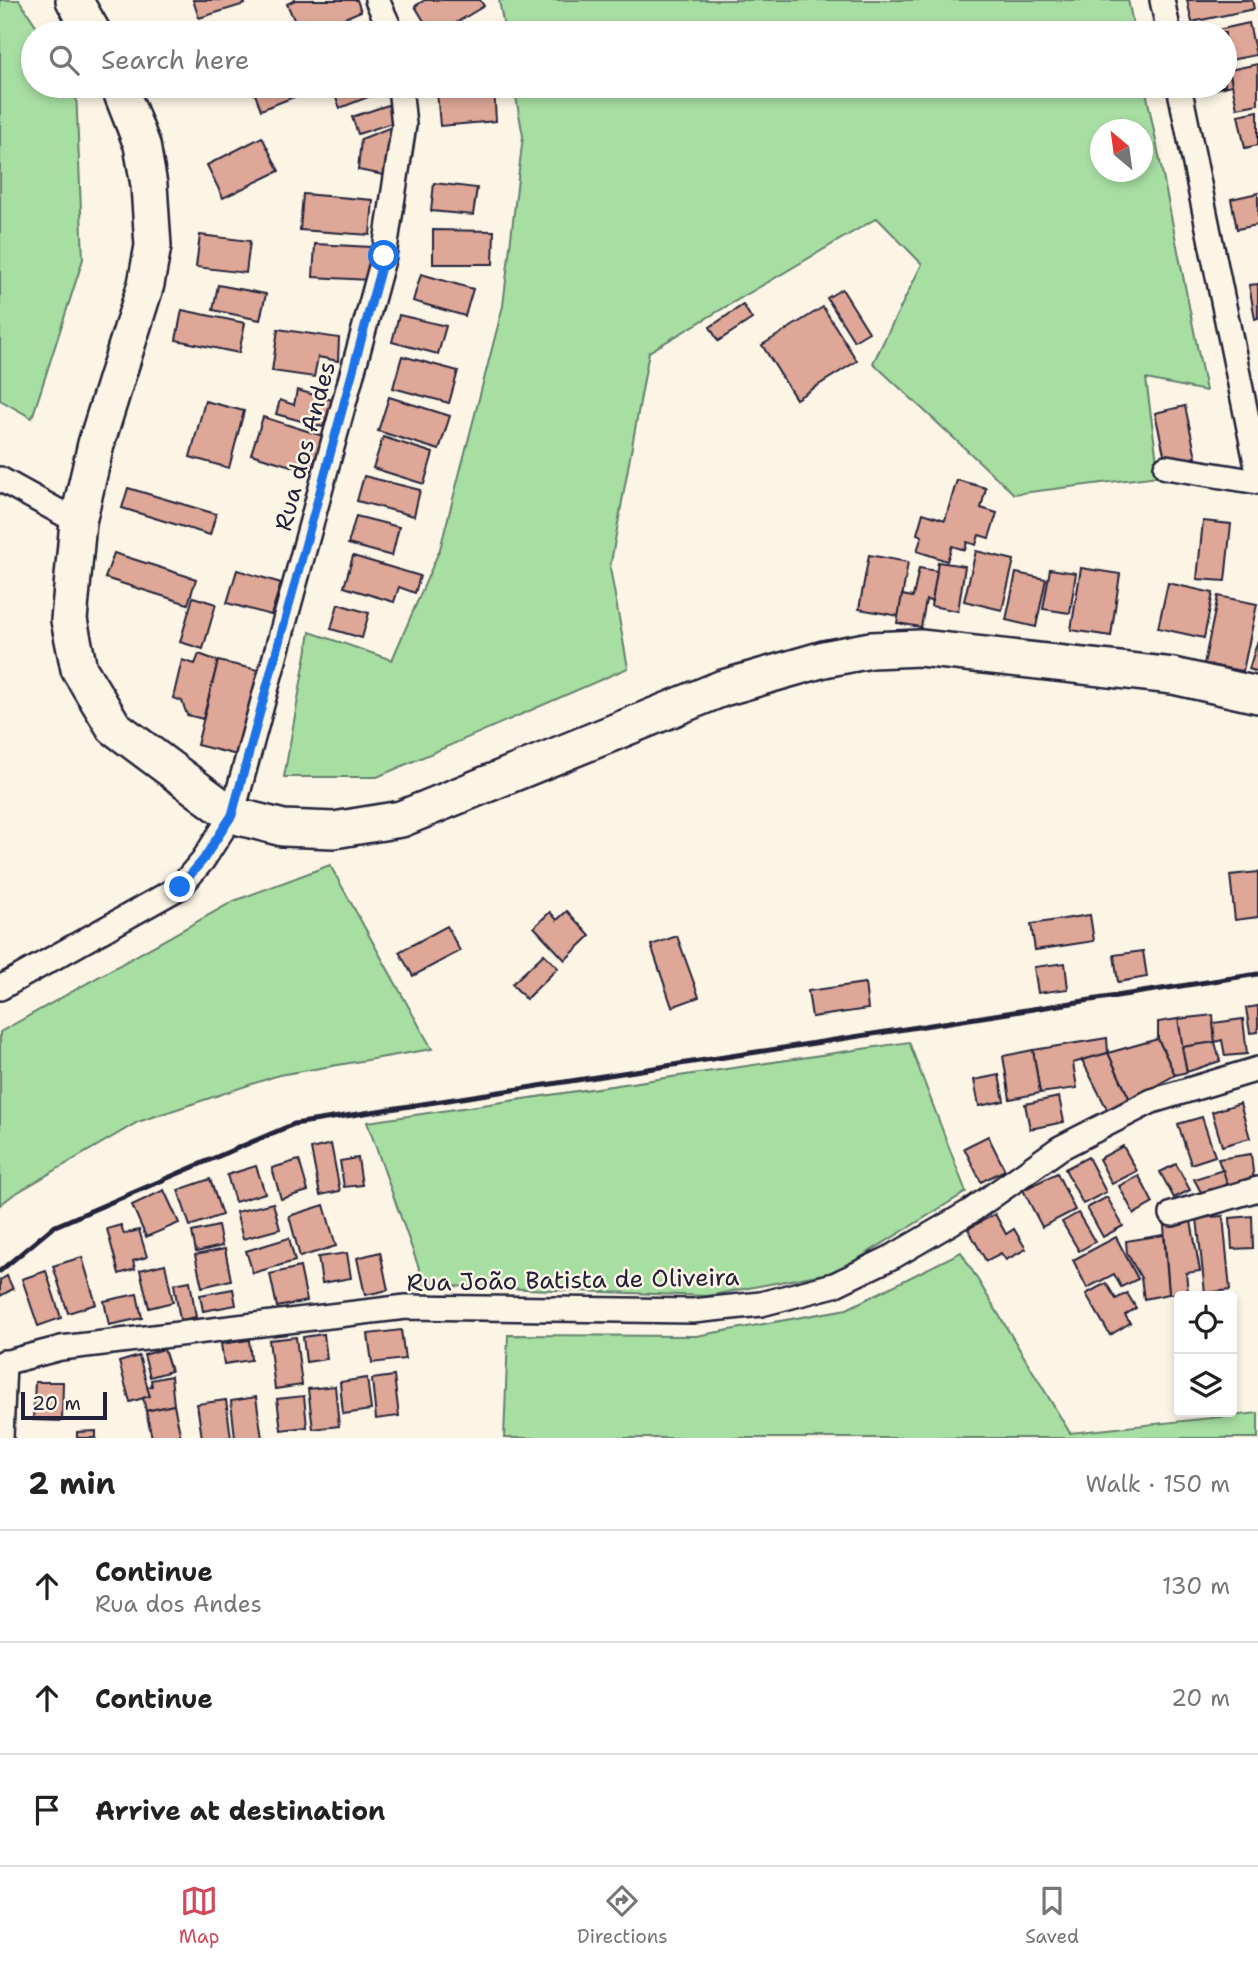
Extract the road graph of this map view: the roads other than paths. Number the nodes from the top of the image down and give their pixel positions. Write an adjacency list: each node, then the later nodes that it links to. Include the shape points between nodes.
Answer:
1 (74, 0): 4 (main road)
2 (377, 0): 5 (street)
3 (1162, 0): 6 (street)
4 (86, 21)
5 (387, 21)
6 (1166, 21)
7 (124, 98): 14 (main road, via 142,145 153,246)
8 (401, 98): 16 (street, Rua dos Andes, via 404,125 384,256)
9 (1181, 98): 11 (street)
10 (1166, 467): 13 (street)
11 (1258, 472)
12 (0, 480): 14 (street)
13 (1258, 482)
14 (78, 522): 16 (main road, via 69,620 79,669 114,727)
15 (1258, 695): 16 (main road, via 1173,676 920,648 871,650 723,688 401,819 334,830 283,828)
16 (232, 815): 17 (street, Rua dos Andes, via 180,887)
17 (0, 988)
18 (1258, 1069): 21 (street, Rua João Batista de Oliveira, via 1152,1101 1060,1148 971,1211 894,1256 834,1285 761,1304 693,1311 406,1307 61,1348)
19 (1258, 1189): 20 (street)
20 (1172, 1214)
21 (2, 1363): 22 (street)
22 (1, 1438)

